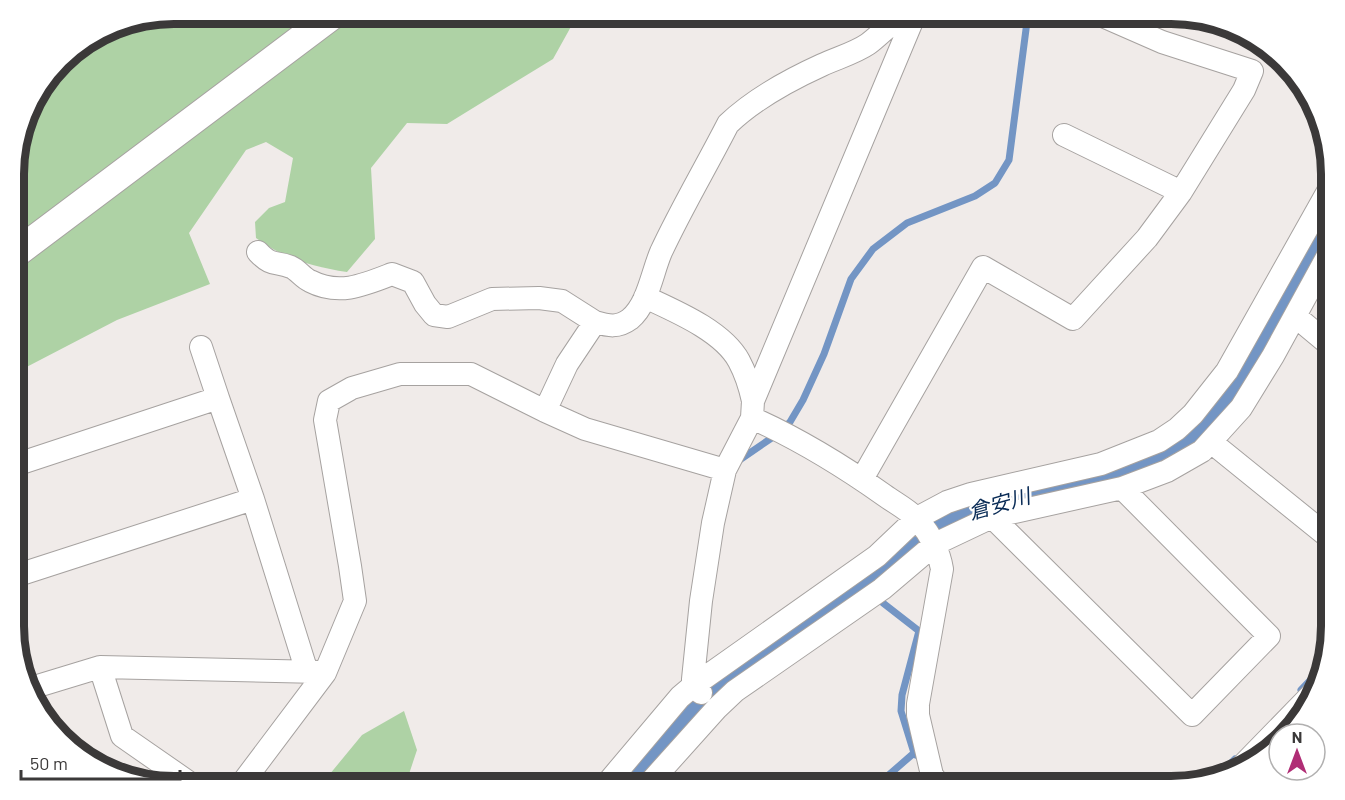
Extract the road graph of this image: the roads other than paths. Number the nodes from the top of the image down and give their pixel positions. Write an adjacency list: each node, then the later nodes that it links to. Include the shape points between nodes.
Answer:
1 (321, 24): 8 (street)
2 (890, 24): 11 (street, via 867,45 777,89 728,124 662,251)
3 (911, 24): 18 (street)
4 (1121, 24): 6 (street, via 1162,42 1252,71)
5 (1064, 135): 6 (street)
6 (1181, 192): 23 (street, via 1148,238 1073,319 983,267)
7 (1321, 208): 16 (street)
8 (24, 247)
9 (258, 252): 13 (street, via 267,262 292,268 310,281 341,290 392,274 413,282 434,315 448,317 492,299 539,298 562,301)
10 (1321, 268): 12 (street)
11 (645, 297): 13 (street, via 632,317 620,325); 18 (street, via 723,341 748,382)
12 (1295, 316): 14 (street); 16 (street)
13 (595, 322): 19 (street, via 567,364)
14 (1321, 338)
15 (201, 347): 17 (street)
16 (1258, 349): 20 (street, via 1240,408); 27 (street, via 1227,371 1204,401 1160,441 1101,464 947,502)
17 (218, 398): 21 (street); 25 (street)
18 (753, 409): 22 (street); 23 (street, via 781,431)
19 (545, 411): 22 (street, via 585,429); 31 (street, via 471,374 400,374 352,388 329,401 325,420 354,601)
20 (1211, 442): 24 (street, via 1203,451 1167,471); 28 (street)
21 (24, 462)
22 (725, 470): 33 (street, via 706,563)
23 (862, 479): 27 (street)
24 (1122, 488): 26 (street); 26 (street, via 1269,636 1192,715)
25 (253, 499): 29 (street); 31 (street)
26 (992, 517): 27 (street)
27 (926, 532): 33 (street, via 878,556); 34 (street, via 882,589); 41 (street, via 940,556 942,569 918,704)
28 (1321, 532)
29 (24, 573)
30 (100, 667): 31 (street); 32 (street); 37 (street, via 122,736)
31 (316, 672): 38 (street)
32 (37, 686)
33 (695, 688): 34 (street); 39 (street, via 680,697)
34 (716, 707): 40 (street)
35 (1291, 716): 36 (street)
36 (1263, 744)
37 (180, 776)
38 (247, 776)
39 (613, 776)
40 (656, 776)
41 (933, 776)

